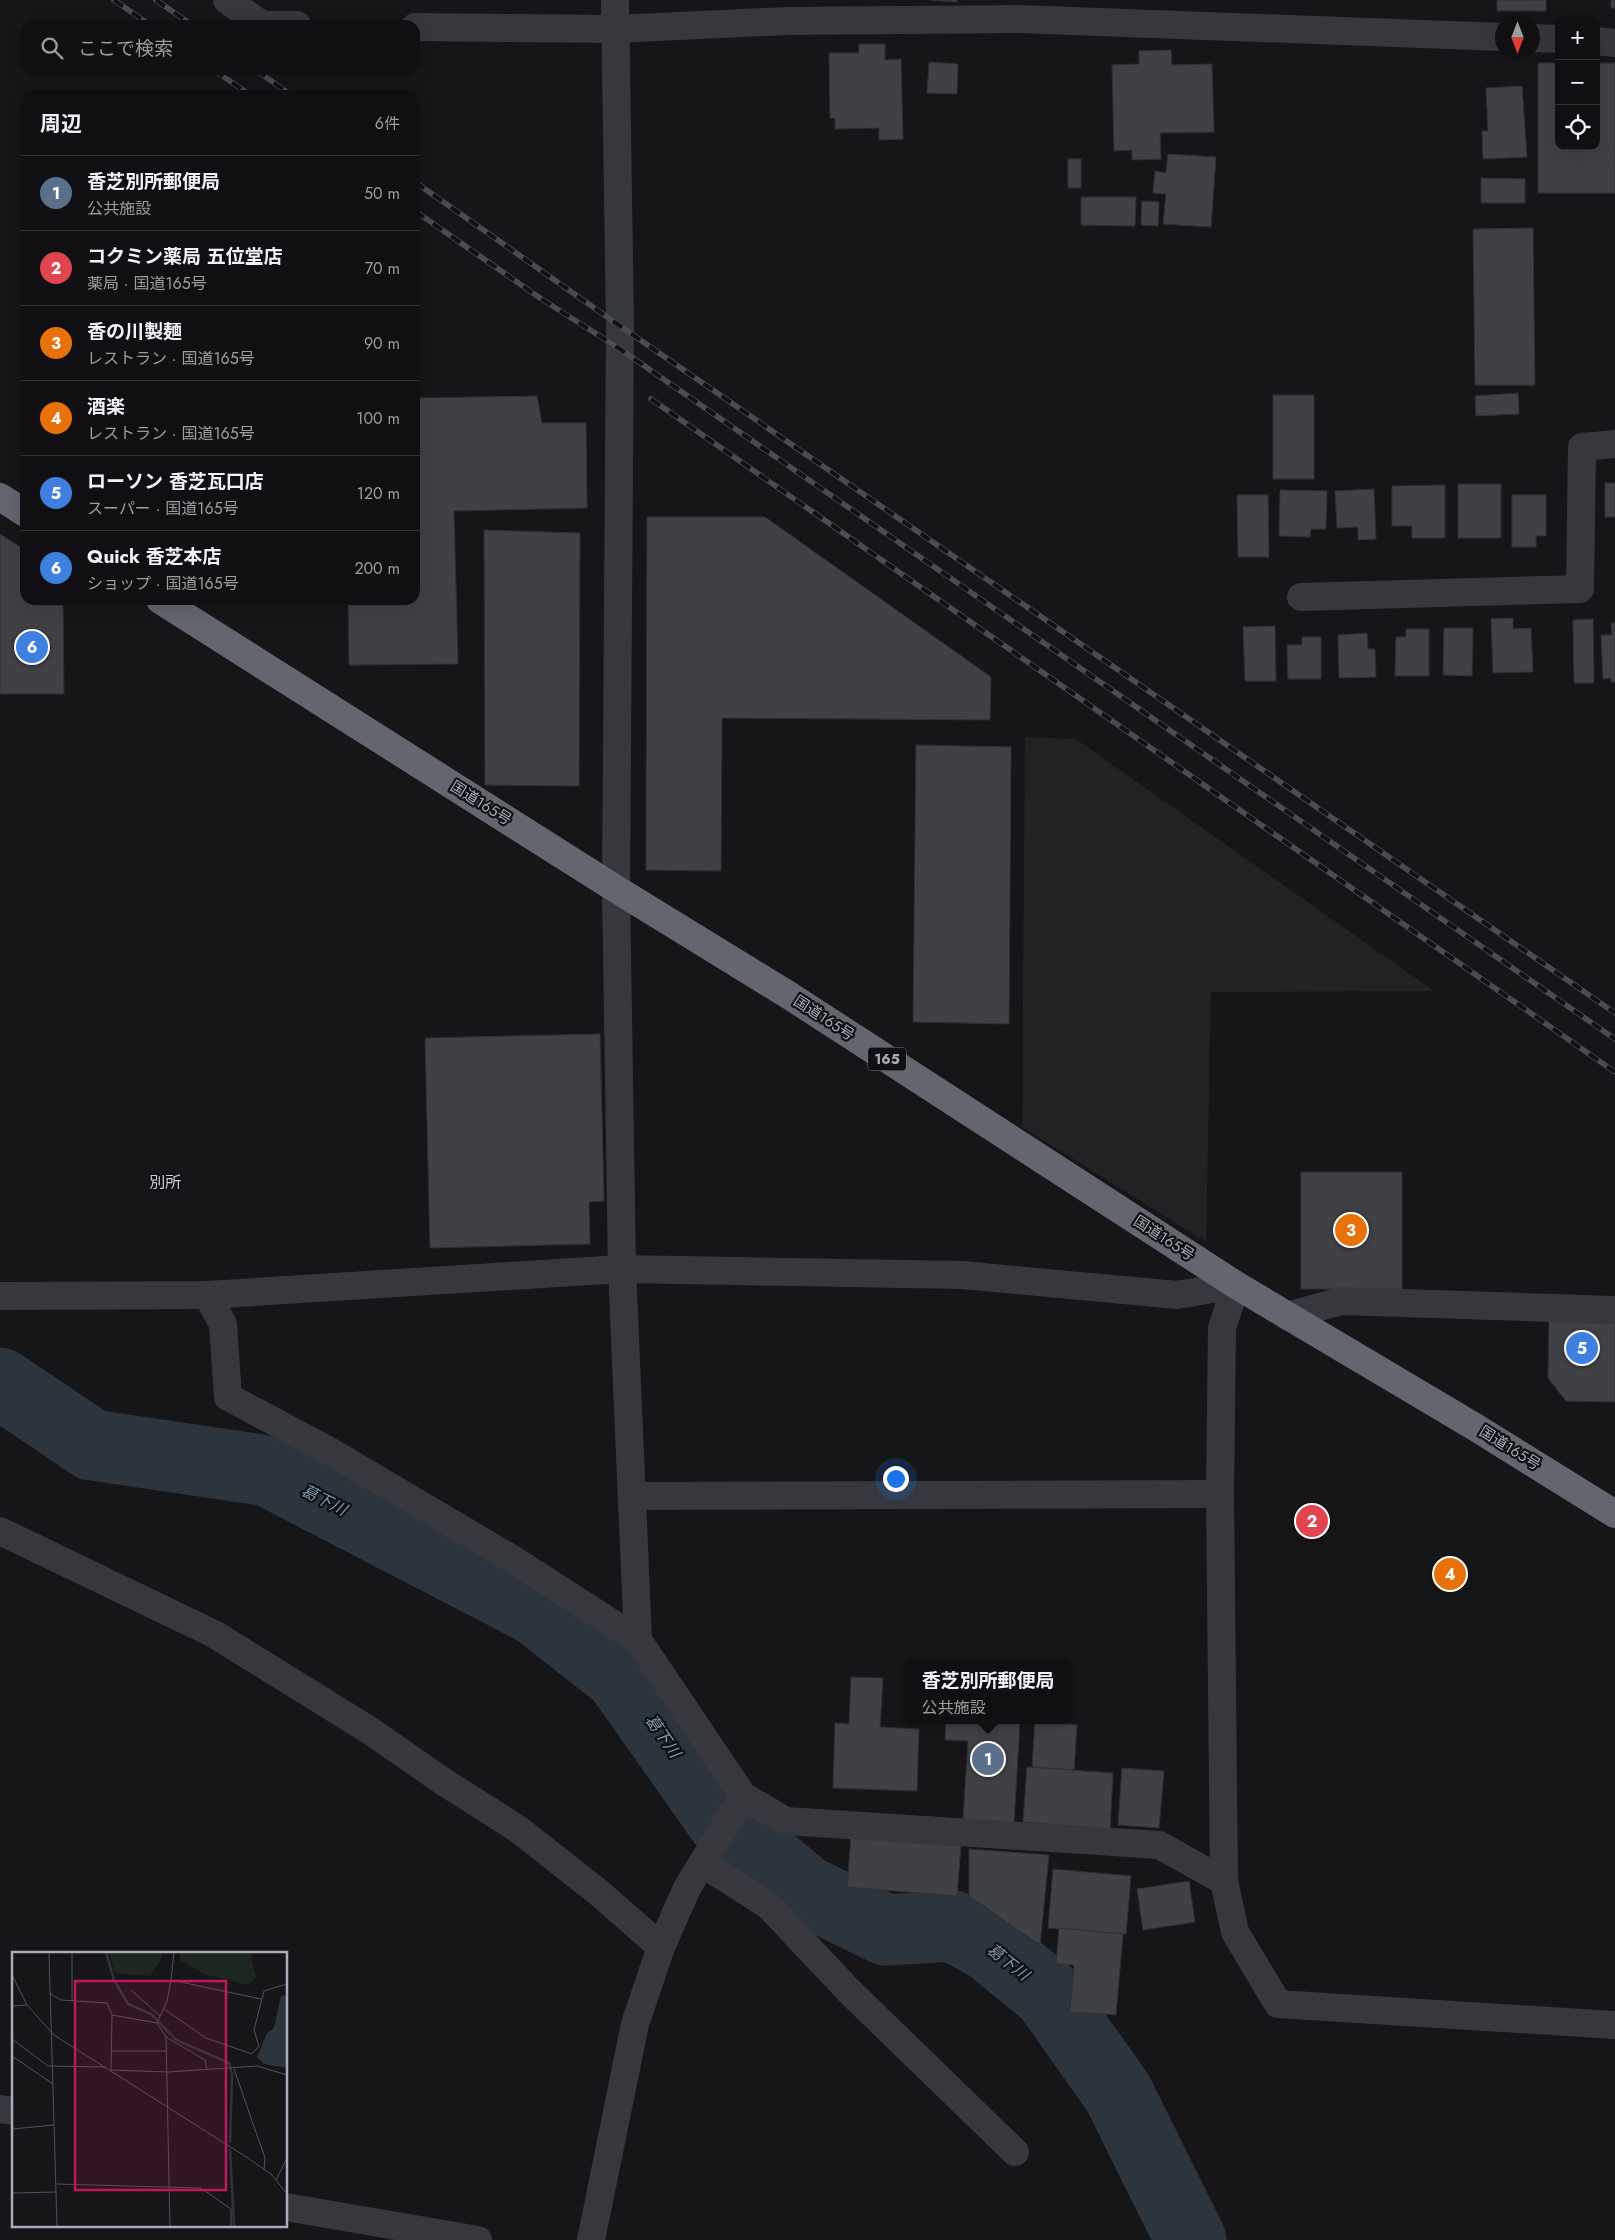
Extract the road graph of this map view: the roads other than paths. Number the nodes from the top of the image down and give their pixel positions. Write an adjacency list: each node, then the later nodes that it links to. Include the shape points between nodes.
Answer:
1 (227, 0): 3 (street)
2 (615, 0): 5 (street)
3 (256, 20)
4 (420, 26): 5 (street)
5 (615, 29): 6 (street, via 787,21 1020,19); 16 (street, via 620,326)
6 (1495, 37)
7 (1540, 38): 8 (street)
8 (1555, 39)
9 (1600, 41): 10 (street)
10 (1615, 43)
11 (1615, 444): 14 (street, via 1582,447 1580,589)
12 (0, 497): 13 (highway)
13 (20, 510)
14 (1301, 597)
15 (168, 605): 16 (highway, 国道165号 / 165)
16 (616, 889): 17 (street); 18 (highway, 国道165号 / 165, via 799,1001)
17 (622, 1269): 18 (street, via 962,1275 1177,1295); 19 (street); 24 (street)
18 (1236, 1285): 22 (highway, 国道165号 / 165); 23 (street, via 1222,1328)
19 (208, 1295): 20 (street); 27 (street, via 223,1324 228,1397 326,1449 514,1560)
20 (0, 1296)
21 (1615, 1310): 22 (street, via 1341,1301)
22 (1287, 1316): 25 (highway, 国道165号 / 165)
23 (1220, 1494): 24 (street); 30 (street)
24 (632, 1496): 27 (street)
25 (1615, 1514)
26 (0, 1531): 31 (street, via 214,1634 370,1730 518,1830)
27 (638, 1640): 28 (street)
28 (743, 1796): 29 (street); 30 (street, via 786,1821 1159,1844)
29 (702, 1863): 31 (street, via 687,1888); 33 (street, via 769,1906 849,1991)
30 (1224, 1880): 32 (street, via 1235,1932 1278,2004)
31 (662, 1947): 36 (street, via 635,2024)
32 (1615, 2025)
33 (1015, 2152)
34 (288, 2207): 35 (street)
35 (478, 2240)
36 (591, 2240)

